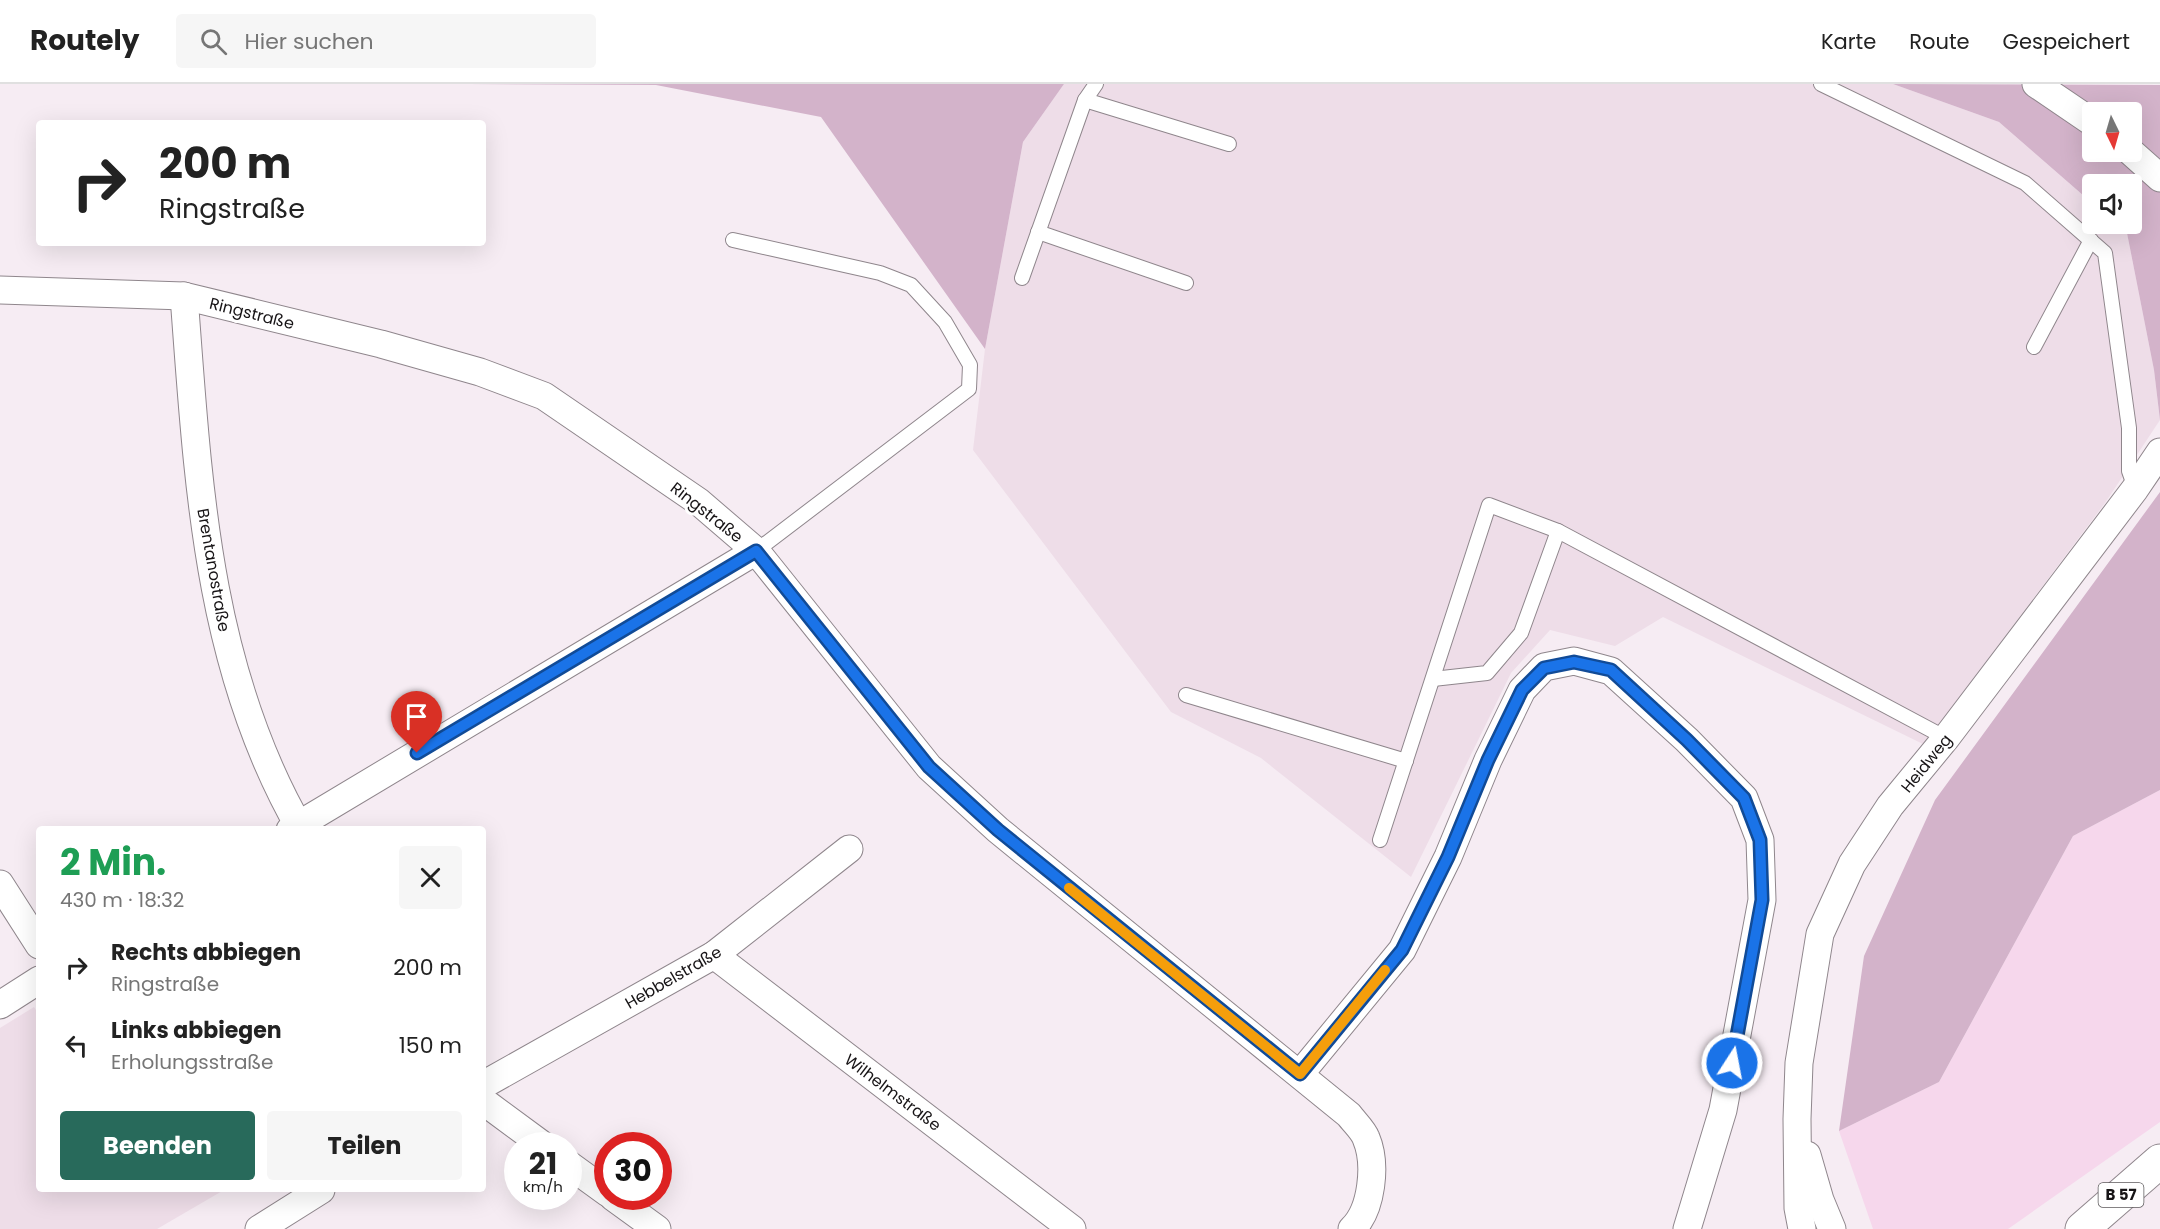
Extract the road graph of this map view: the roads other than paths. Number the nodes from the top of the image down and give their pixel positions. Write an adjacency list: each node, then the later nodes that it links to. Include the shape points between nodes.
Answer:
1 (1096, 84): 4 (lane)
2 (1821, 84): 11 (lane, via 2025,183)
3 (2036, 84): 5 (street)
4 (1085, 100): 6 (lane); 9 (lane)
5 (2082, 115)
6 (1228, 144)
7 (2142, 162): 8 (street)
8 (2160, 178)
9 (1038, 232): 12 (lane); 13 (lane)
10 (733, 240): 20 (lane, via 880,273 911,285 945,322 970,365 969,390)
11 (2091, 240): 16 (lane); 18 (lane, via 2105,253 2126,399 2129,471)
12 (1022, 278)
13 (1186, 282)
14 (0, 290): 15 (street, Ringstraße)
15 (183, 296): 20 (street, Ringstraße, via 370,341 480,372 544,396 699,502); 25 (street, Brentanostraße, via 196,460 213,581 237,684)
16 (2034, 347)
17 (2160, 452): 18 (street, Heidweg)
18 (2135, 489): 23 (street, Heidweg)
19 (1558, 531): 21 (lane, via 1521,633 1486,673); 21 (lane, via 1489,505); 23 (lane)
20 (756, 551): 26 (street); 34 (street, Ringstraße, via 929,767 998,830)
21 (1433, 679): 24 (lane)
22 (1186, 695): 24 (lane)
23 (1946, 738): 37 (street, Heidweg, via 1890,806 1852,864 1820,934 1799,1063)
24 (1406, 761): 27 (lane)
25 (295, 826)
26 (299, 826)
27 (1380, 840)
28 (849, 849): 31 (street, Hebbelstraße)
29 (0, 884): 30 (street)
30 (36, 940)
31 (714, 955): 35 (street, Hebbelstraße); 44 (street, Wilhelmstraße)
32 (36, 982): 33 (street)
33 (0, 1005)
34 (1300, 1074): 45 (street, Ringstraße, via 1349,1115 1366,1138 1371,1189 1361,1220); 46 (street, via 1402,950 1522,690 1544,668 1574,662 1611,670 1744,798 1760,840 1762,900 1754,947 1723,1110)
35 (486, 1083)
36 (486, 1103): 38 (street)
37 (1797, 1119): 47 (street, Heidweg, via 1798,1208); 48 (street, Heidweg)
38 (525, 1132)
39 (2160, 1161): 49 (main road, B 57)
40 (318, 1192): 42 (street)
41 (631, 1210): 43 (street)
42 (269, 1226)
43 (657, 1229)
44 (1072, 1229)
45 (1352, 1229)
46 (1687, 1229)
47 (1802, 1229)
48 (1832, 1229)
49 (2082, 1229)

